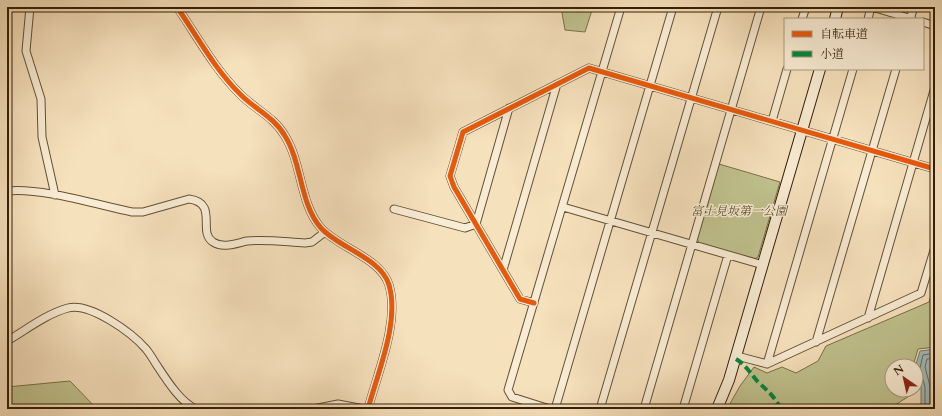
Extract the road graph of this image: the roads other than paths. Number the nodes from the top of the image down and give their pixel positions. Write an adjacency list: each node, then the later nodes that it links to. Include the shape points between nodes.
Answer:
1 (30, 7): 36 (street, via 26,51 41,100 42,137)
2 (177, 7): 41 (street, via 227,81 282,130 296,158 313,218)
3 (621, 7): 22 (street)
4 (673, 7): 24 (street)
5 (718, 7): 26 (street)
6 (761, 7): 28 (street)
7 (806, 7): 11 (street)
8 (838, 7): 12 (street)
9 (871, 7): 13 (street); 14 (street)
10 (914, 7): 15 (street)
11 (802, 18)
12 (835, 18)
13 (868, 18)
14 (908, 18)
15 (911, 18)
16 (924, 22): 17 (street)
17 (935, 26)
18 (787, 70): 29 (street)
19 (820, 70): 30 (street)
20 (853, 70): 31 (street)
21 (896, 70): 32 (street)
22 (602, 71): 23 (street, via 589,68); 24 (street); 37 (street)
23 (557, 84): 27 (street); 47 (street)
24 (650, 85): 26 (street); 39 (street)
25 (935, 86): 33 (street)
26 (691, 98): 28 (street); 42 (street)
27 (509, 108): 40 (street); 40 (street, via 463,132 450,176)
28 (730, 109): 29 (street); 43 (street)
29 (772, 121): 30 (street)
30 (802, 130): 31 (street); 46 (street)
31 (833, 139): 32 (street); 53 (street)
32 (872, 150): 33 (street); 51 (street)
33 (913, 162): 34 (street); 49 (street)
34 (935, 169)
35 (7, 191): 36 (street)
36 (55, 196): 41 (street, via 132,212 149,211 189,199 196,200 206,211 209,238 220,245 259,241 305,243 312,242)
37 (563, 207): 39 (street); 48 (street)
38 (394, 209): 40 (street, via 465,228)
39 (611, 221): 42 (street); 59 (street)
40 (476, 224): 47 (street)
41 (325, 232): 57 (street, via 379,269 389,285 390,324)
42 (652, 233): 43 (street); 60 (street)
43 (692, 244): 45 (street); 61 (street)
44 (935, 247): 49 (street, via 922,294)
45 (728, 255): 46 (street); 62 (street)
46 (763, 264): 52 (street)
47 (503, 270): 48 (street, via 520,299)
48 (534, 303): 58 (street, via 508,390 512,397)
49 (868, 318): 51 (street)
50 (7, 341): 54 (street, via 50,315 68,308 79,307 93,311 132,335 147,350 163,375)
51 (816, 342): 53 (street)
52 (736, 356): 53 (street); 63 (street)
53 (767, 364)
54 (192, 408)
55 (313, 409): 56 (street, via 338,404)
56 (364, 409)
57 (368, 409)
58 (550, 409)
59 (555, 409)
60 (600, 409)
61 (644, 409)
62 (683, 409)
63 (717, 409)

